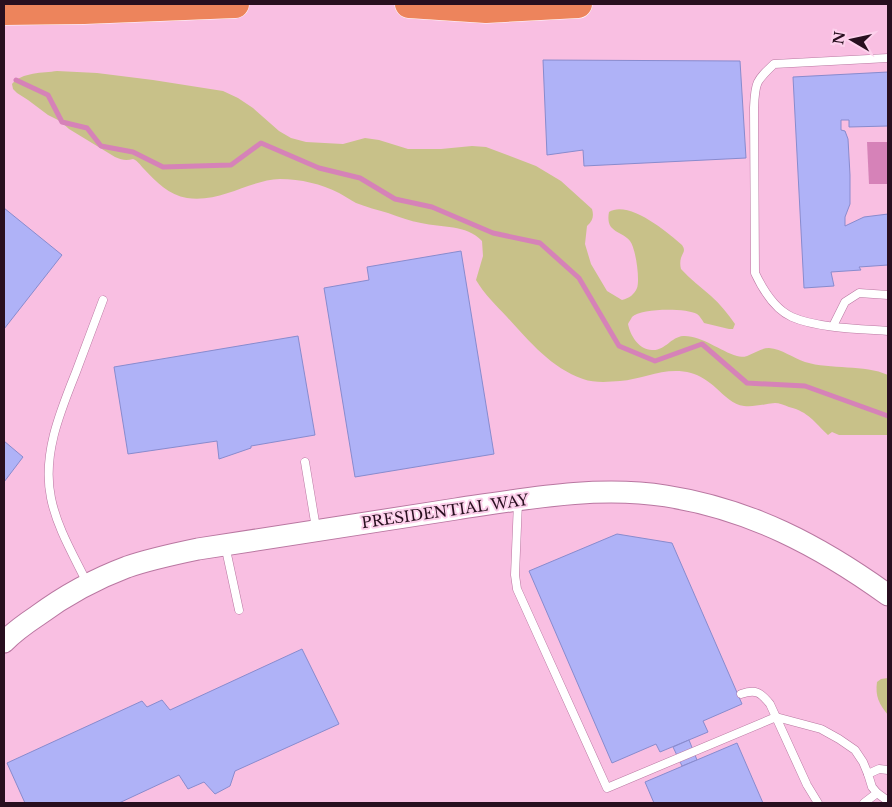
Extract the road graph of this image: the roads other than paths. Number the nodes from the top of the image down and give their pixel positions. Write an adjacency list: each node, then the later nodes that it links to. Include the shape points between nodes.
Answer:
1 (235, 4): 4 (highway)
2 (409, 4): 3 (highway, via 486,9)
3 (578, 4)
4 (4, 11)
5 (888, 58): 8 (lane, via 774,64 755,87 755,273 769,298 791,316)
6 (888, 295): 8 (lane, via 859,294 845,302)
7 (103, 300): 14 (lane, via 60,414 50,451 51,498 62,532)
8 (833, 326): 9 (lane)
9 (888, 331)
10 (305, 462): 12 (lane)
11 (518, 500): 12 (street, PRESIDENTIAL WAY); 15 (street, PRESIDENTIAL WAY, via 612,491 665,496 712,506 793,536 838,561); 19 (lane, via 517,589 607,788)
12 (316, 530): 13 (street, PRESIDENTIAL WAY)
13 (225, 544): 14 (street, PRESIDENTIAL WAY, via 145,561); 16 (lane)
14 (88, 585): 17 (street, PRESIDENTIAL WAY, via 48,608)
15 (888, 595)
16 (239, 610)
17 (4, 642)
18 (741, 694): 19 (lane, via 751,691 763,695)
19 (776, 717): 21 (lane, via 821,729 840,739 855,750); 24 (lane, via 806,785)
20 (888, 770): 21 (lane)
21 (871, 773): 22 (lane, via 872,787)
22 (877, 793): 23 (lane); 25 (lane)
23 (888, 801)
24 (818, 803)
25 (864, 803)

